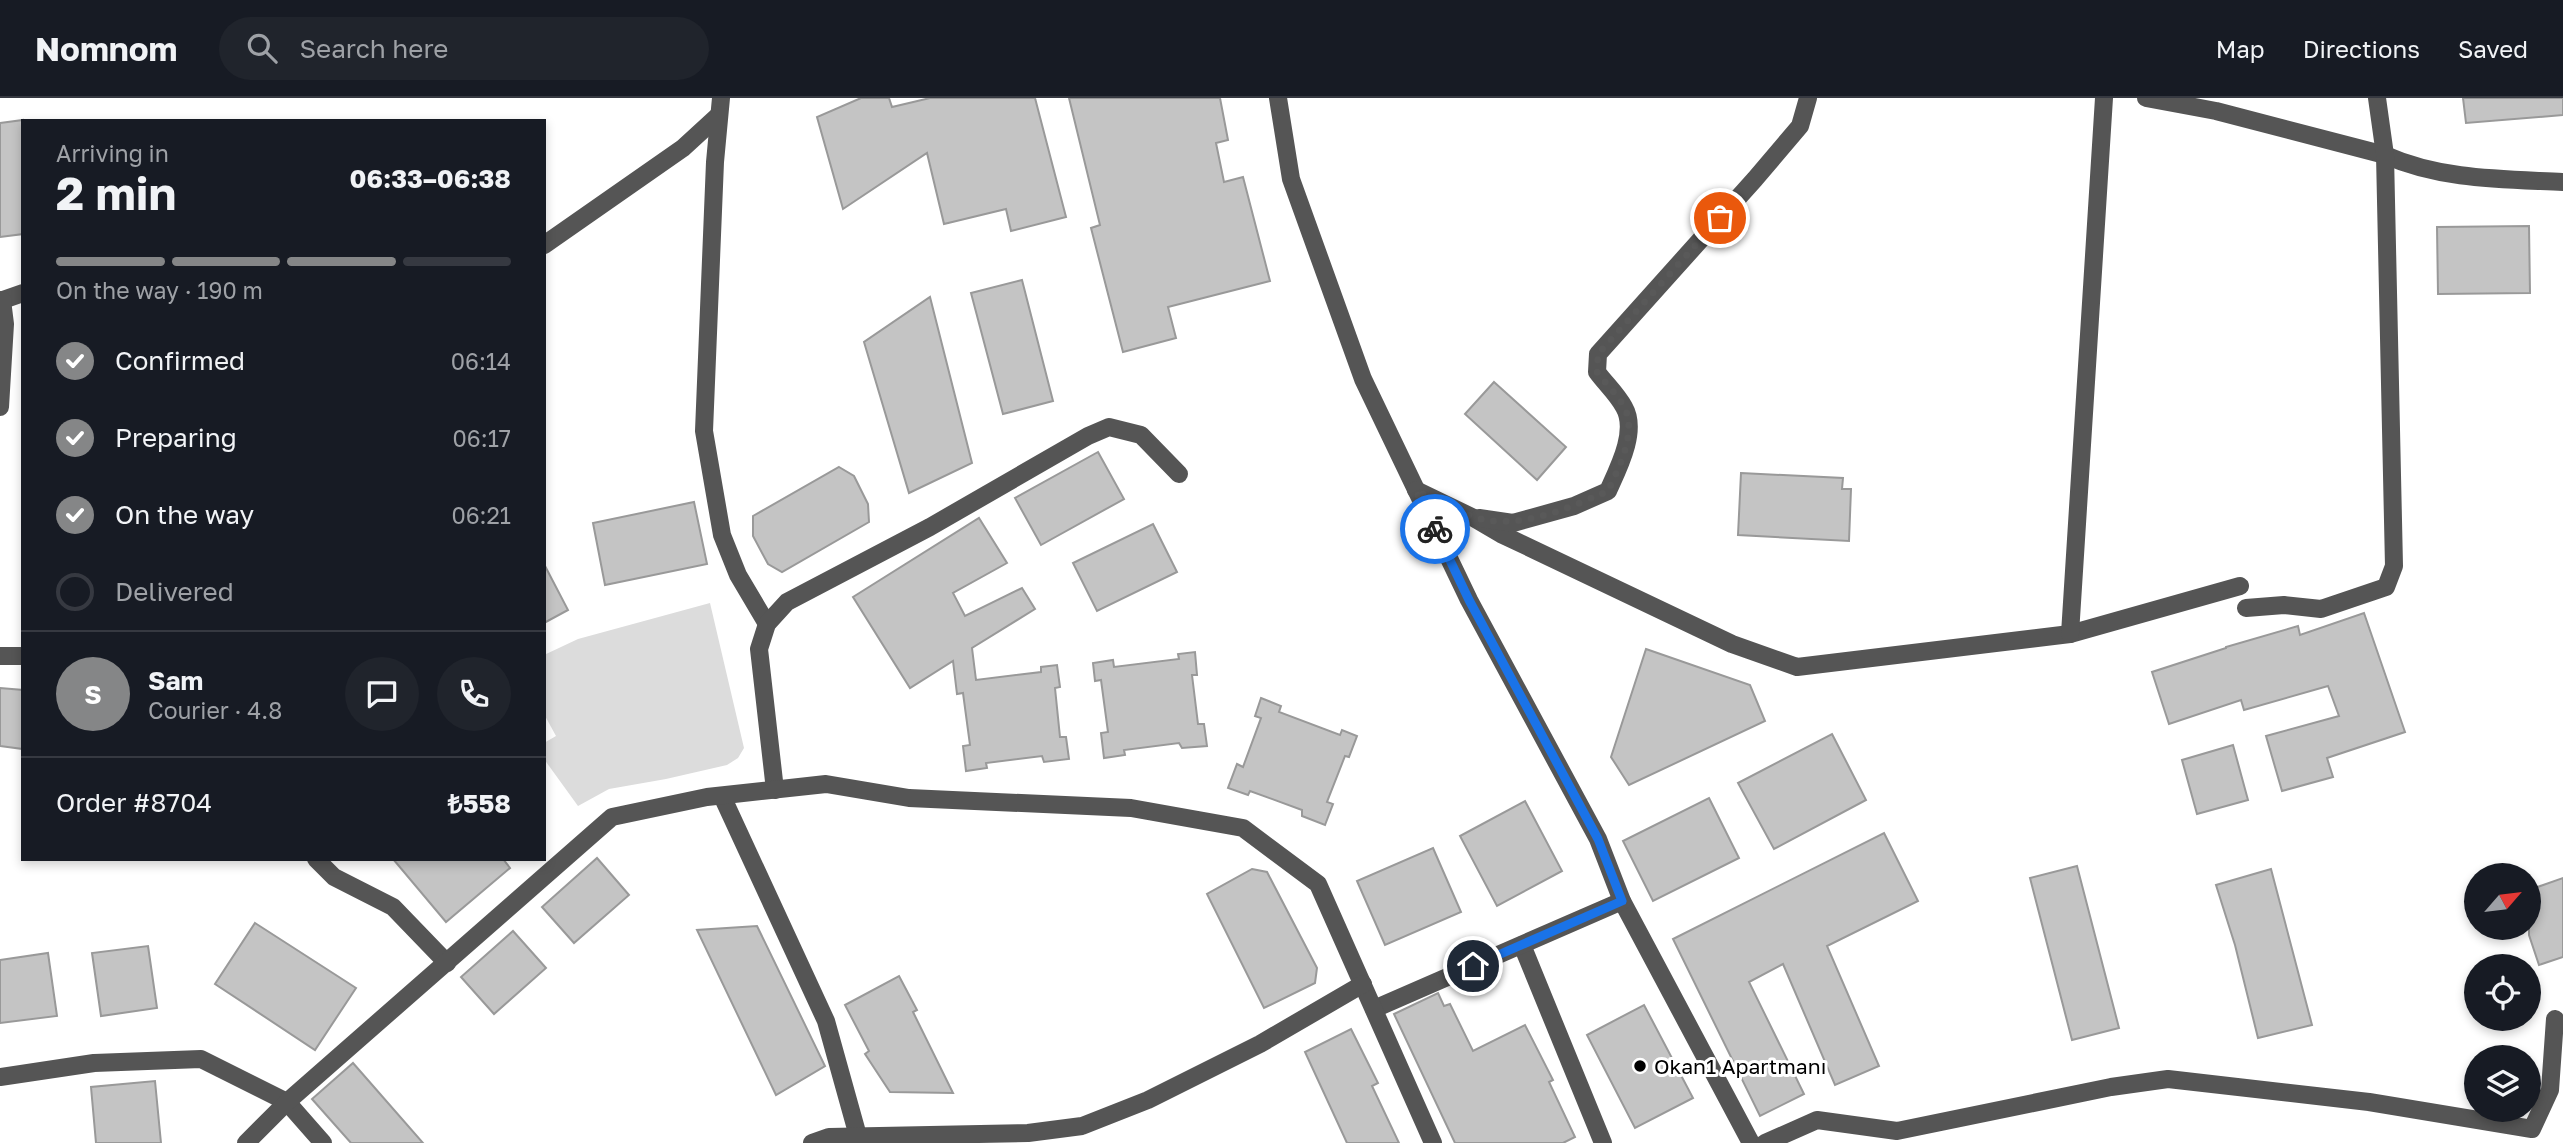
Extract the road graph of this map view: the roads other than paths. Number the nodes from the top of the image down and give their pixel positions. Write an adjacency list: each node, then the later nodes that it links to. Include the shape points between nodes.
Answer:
1 (1278, 98): 14 (street, via 1291,179 1363,379)
2 (1808, 98): 15 (street, via 1800,126 1598,354 1597,372 1626,409 1628,432 1608,491 1513,523)
3 (2104, 98): 19 (street)
4 (2146, 98): 7 (street, via 2216,110)
5 (2377, 98): 7 (street)
6 (720, 106): 9 (street, via 683,148); 18 (street, via 704,431 722,535 738,575)
7 (2385, 155): 8 (street, via 2411,167 2469,177); 17 (street, via 2394,566 2386,587 2321,609 2284,605)
8 (2563, 182)
9 (546, 244)
10 (21, 294): 11 (street)
11 (1, 300): 12 (street, via 5,324)
12 (0, 407)
13 (1179, 474): 18 (street, via 1141,435 1109,427 787,603)
14 (1416, 491): 15 (street); 25 (street, via 1469,600 1598,839)
15 (1472, 517): 19 (street, via 1732,643 1797,667)
16 (2240, 586): 19 (street)
17 (2246, 608)
18 (767, 624): 22 (street, via 759,649)
19 (2070, 634)
20 (0, 656): 21 (street)
21 (21, 656)
22 (775, 790): 23 (street); 28 (street, via 826,784 909,798 1131,808 1242,828 1318,884)
23 (722, 796): 27 (street, via 612,817); 33 (street, via 826,1021)
24 (318, 861): 27 (street, via 334,877 393,907)
25 (1622, 901): 26 (street); 40 (street)
26 (1522, 945): 29 (street); 39 (street)
27 (447, 963): 32 (street)
28 (1363, 984): 29 (street); 34 (street, via 1248,1050 1148,1100 1082,1126)
29 (1374, 1009): 38 (street)
30 (2555, 1019): 41 (street, via 2550,1090 2532,1129 2369,1102 2168,1079 1898,1131 1817,1120)
31 (0, 1077): 32 (street, via 94,1063 201,1059)
32 (287, 1102): 35 (street); 36 (street)
33 (858, 1136): 34 (street); 37 (street)
34 (895, 1139)
35 (246, 1143)
36 (323, 1143)
37 (812, 1143)
38 (1433, 1143)
39 (1603, 1143)
40 (1751, 1143)
41 (1765, 1143)

